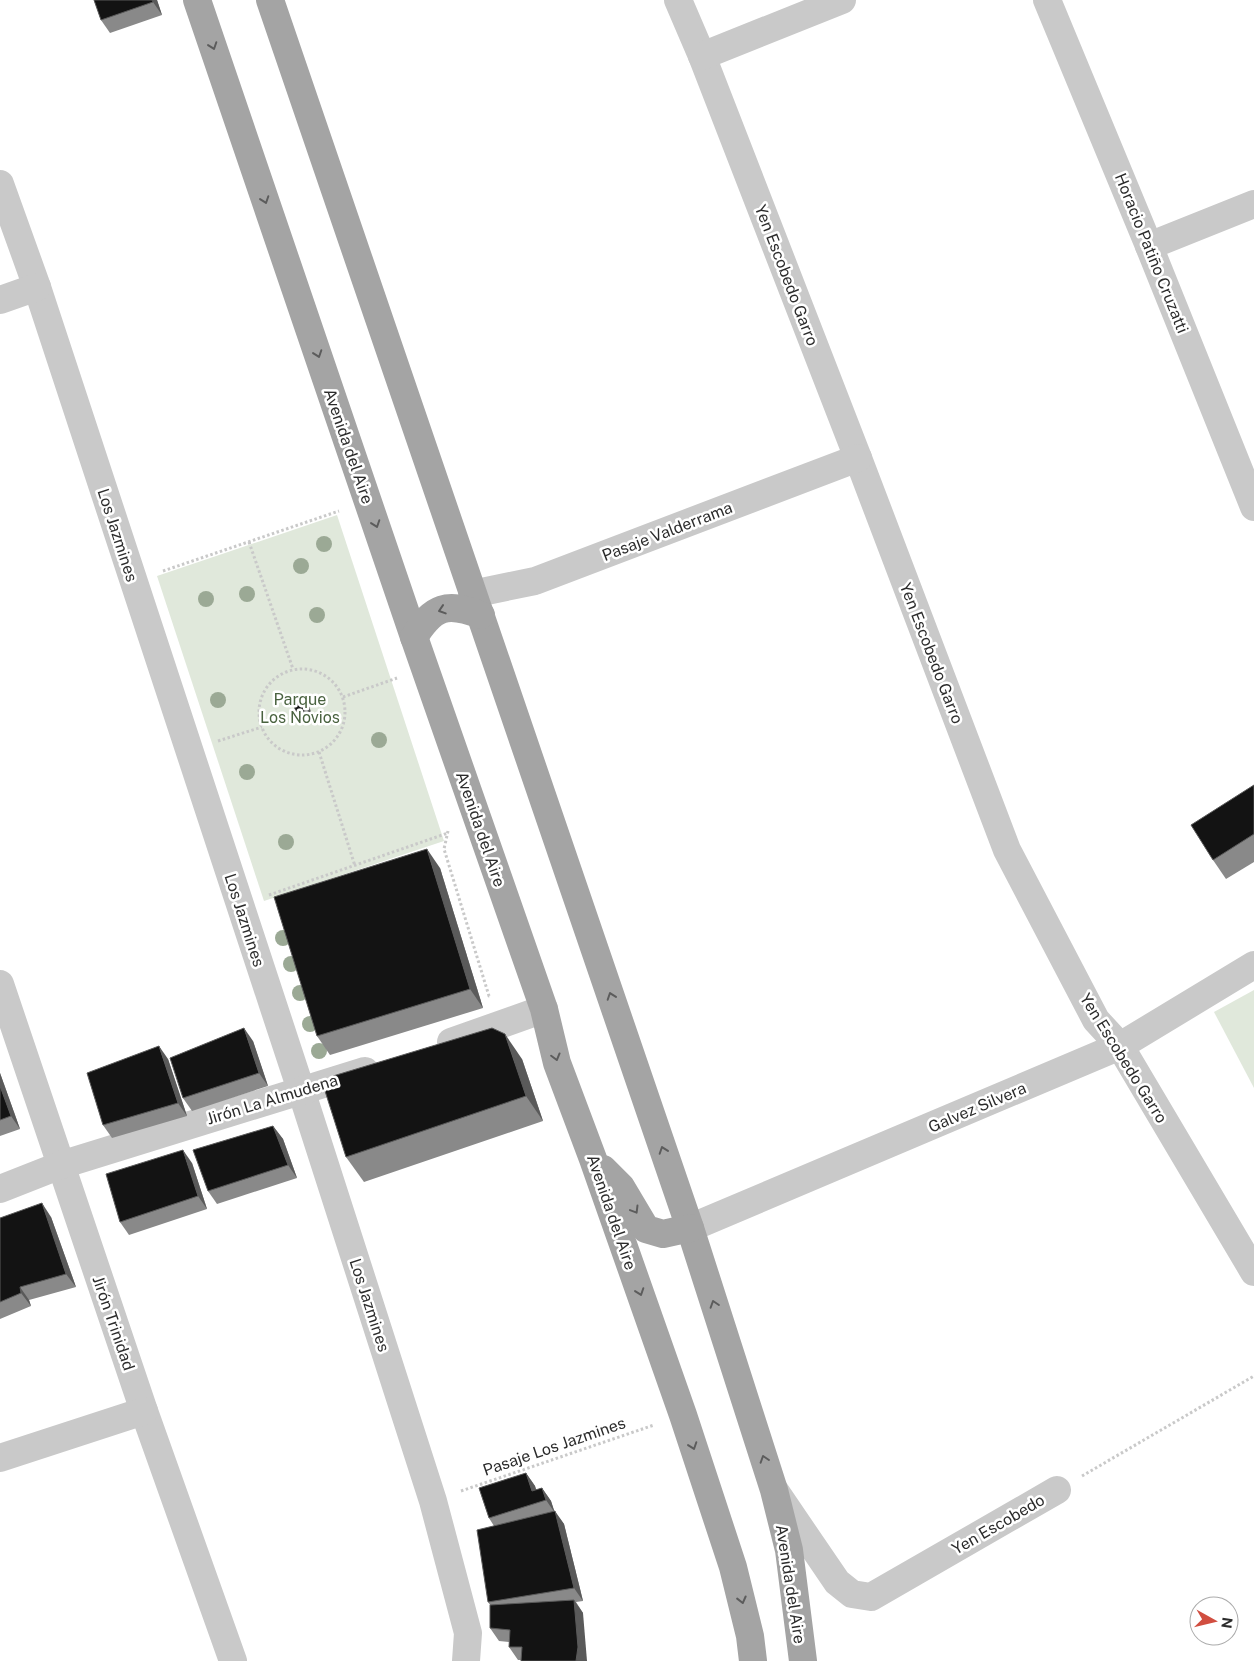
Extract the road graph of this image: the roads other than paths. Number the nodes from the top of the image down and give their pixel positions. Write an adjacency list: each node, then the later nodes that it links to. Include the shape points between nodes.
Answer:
1 (197, 0): 15 (main road, Avenida del Aire, one-way to 15)
2 (270, 0): 14 (main road, Avenida del Aire)
3 (678, 0): 6 (street, Yen Escobedo Garro)
4 (842, 0): 6 (street)
5 (1047, 0): 9 (street, Horacio Patiño Cruzatti)
6 (702, 56): 12 (street, Yen Escobedo Garro)
7 (0, 184): 10 (street, Los Jazmines)
8 (1254, 204): 9 (street)
9 (1149, 246): 13 (street, Horacio Patiño Cruzatti)
10 (37, 287): 11 (street); 22 (street, Los Jazmines)
11 (0, 300)
12 (858, 458): 14 (street, Pasaje Valderrama); 19 (street, Yen Escobedo Garro, via 1007,850 1096,1020)
13 (1254, 507)
14 (477, 605): 15 (main road, one-way to 15, via 439,610 426,619); 26 (main road, Avenida del Aire, one-way to 14)
15 (414, 637): 18 (main road, Avenida del Aire)
16 (1254, 965): 19 (street, Galvez Silvera)
17 (0, 984): 24 (street, Jirón Trinidad)
18 (544, 1009): 20 (street); 23 (main road, Avenida del Aire, one-way to 23, via 557,1063)
19 (1120, 1046): 26 (street, Galvez Silvera); 27 (street, Yen Escobedo Garro)
20 (432, 1049)
21 (389, 1064): 22 (street, Jirón La Almudena)
22 (301, 1090): 24 (street, Jirón La Almudena); 34 (street, Los Jazmines, via 433,1501 468,1634)
23 (593, 1159): 26 (main road, one-way to 26, via 621,1187 646,1229 663,1234); 32 (main road, Avenida del Aire, one-way to 32, via 734,1567)
24 (61, 1165): 25 (street, Jirón La Almudena); 28 (street, Jirón Trinidad)
25 (0, 1189)
26 (690, 1228): 30 (main road, Avenida del Aire, one-way to 26)
27 (1254, 1272)
28 (144, 1411): 29 (street); 33 (street, Jirón Trinidad)
29 (0, 1458)
30 (774, 1490): 31 (street, Yen Escobedo, via 837,1582 852,1594 871,1597); 35 (main road, Avenida del Aire, via 789,1550)
31 (1057, 1490)
32 (751, 1653)
33 (233, 1661)
34 (466, 1661)
35 (803, 1661)

